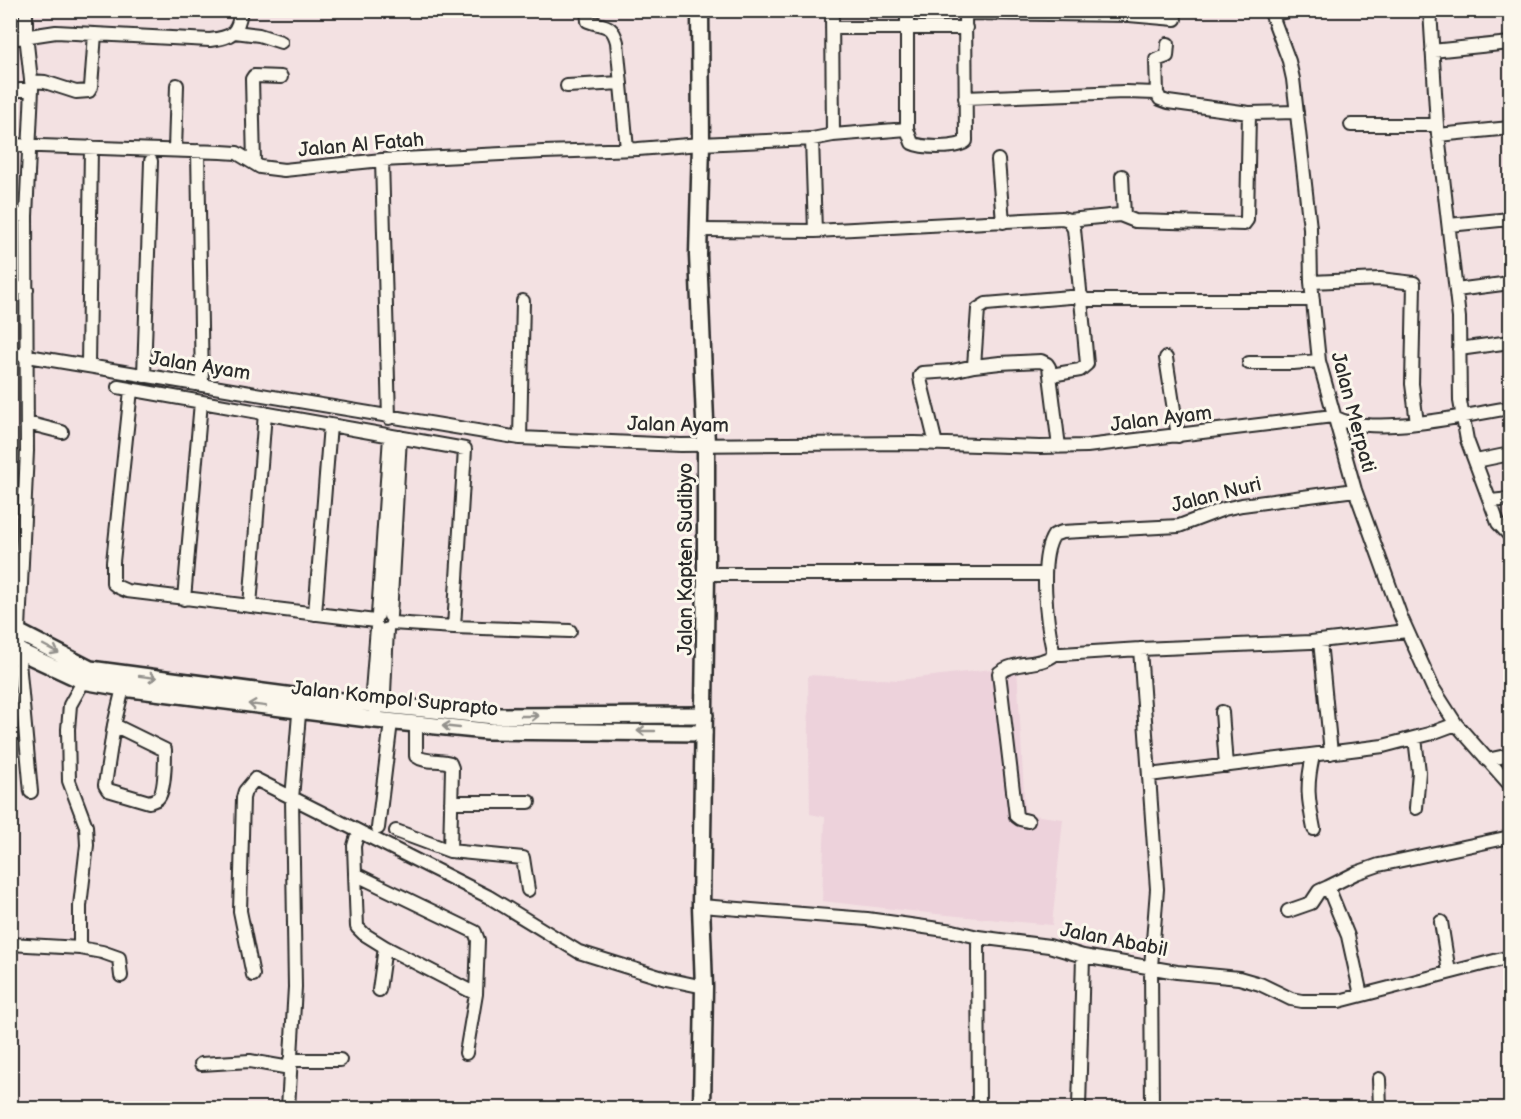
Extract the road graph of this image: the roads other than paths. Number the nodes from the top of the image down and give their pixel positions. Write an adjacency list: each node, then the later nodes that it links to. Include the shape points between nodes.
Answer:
1 (26, 10): 18 (street)
2 (242, 10): 16 (street)
3 (586, 10): 25 (street, via 588,21 609,27 615,33)
4 (700, 10): 40 (main road, Jalan Kapten Sudibyo)
5 (832, 10): 14 (street)
6 (907, 10): 13 (street)
7 (1295, 10): 10 (street)
8 (1430, 10): 23 (street)
9 (965, 12): 11 (street); 15 (street)
10 (1270, 12): 33 (street, Jalan Merpati, via 1289,61)
11 (1129, 13): 12 (street)
12 (1175, 19)
13 (907, 27): 14 (street); 15 (street); 36 (street)
14 (832, 28): 38 (street)
15 (966, 28): 31 (street)
16 (235, 32): 17 (street, via 210,40); 20 (street)
17 (95, 34): 18 (street); 26 (street, via 89,91 76,92 45,82)
18 (26, 35): 19 (street); 26 (street)
19 (10, 39)
20 (281, 42)
21 (1510, 43): 23 (street)
22 (1168, 44): 30 (street, via 1167,56 1156,60)
23 (1432, 51): 37 (street)
24 (281, 77): 50 (street, via 252,79)
25 (621, 82): 28 (street); 44 (street)
26 (31, 85): 29 (street); 42 (street)
27 (177, 85): 45 (street)
28 (567, 86)
29 (10, 91)
30 (1157, 93): 31 (street); 32 (street, via 1168,102)
31 (965, 98): 36 (street, via 967,133 960,146 917,146 910,141)
32 (1249, 112): 33 (street); 54 (street, via 1245,224 1135,221)
33 (1297, 112): 61 (street, Jalan Merpati, via 1310,228)
34 (1351, 125): 37 (street)
35 (1510, 128): 37 (street)
36 (908, 129): 38 (street, Jalan Al Fatah)
37 (1437, 130): 58 (street)
38 (833, 135): 39 (street, Jalan Al Fatah)
39 (812, 139): 40 (street, Jalan Al Fatah); 60 (street)
40 (700, 144): 44 (street, Jalan Al Fatah); 59 (main road, Jalan Kapten Sudibyo)
41 (10, 145): 42 (street, Jalan Al Fatah)
42 (29, 147): 43 (street, Jalan Al Fatah); 53 (street)
43 (91, 147): 45 (street, Jalan Al Fatah); 76 (street)
44 (627, 149): 47 (street, Jalan Al Fatah)
45 (175, 150): 46 (street, Jalan Al Fatah)
46 (198, 154): 50 (street, Jalan Al Fatah, via 237,153); 80 (street)
47 (382, 160): 50 (street, Jalan Al Fatah, via 284,170); 88 (street)
48 (998, 160): 57 (street)
49 (151, 161): 79 (street)
50 (254, 163)
51 (1122, 176): 54 (street)
52 (10, 214): 53 (street)
53 (26, 216): 64 (street)
54 (1124, 216): 56 (street)
55 (1510, 219): 58 (street)
56 (1069, 220): 57 (street); 66 (street, via 1074,229)
57 (1003, 222): 60 (street)
58 (1449, 225): 65 (street)
59 (698, 230): 60 (street); 96 (main road, Jalan Kapten Sudibyo)
60 (815, 231)
61 (1311, 282): 67 (street, Jalan Merpati); 90 (street, via 1380,279 1414,283 1412,384)
62 (1510, 283): 65 (street)
63 (10, 286): 64 (street)
64 (27, 290): 72 (street)
65 (1456, 290): 70 (street)
66 (1081, 298): 67 (street); 77 (street, via 980,306); 78 (street, via 1087,364 1080,370)
67 (1313, 300): 74 (street, Jalan Merpati)
68 (523, 301): 95 (street)
69 (1510, 342): 70 (street)
70 (1459, 349): 86 (street)
71 (10, 353): 72 (street, Jalan Ayam)
72 (28, 357): 76 (street, Jalan Ayam); 89 (street)
73 (1166, 358): 94 (street)
74 (1319, 361): 75 (street); 87 (street, Jalan Merpati)
75 (1249, 363)
76 (88, 366): 79 (street, Jalan Ayam)
77 (974, 366): 78 (street, via 1041,361 1047,364); 97 (street, via 927,371 920,376)
78 (1051, 375): 98 (street)
79 (144, 376): 80 (street, Jalan Ayam)
80 (202, 380): 88 (street, Jalan Ayam)
81 (118, 387): 82 (street)
82 (131, 390): 83 (street); 107 (street, via 112,578 127,591)
83 (201, 402): 85 (street); 107 (street)
84 (1510, 408): 86 (street)
85 (265, 413): 91 (street); 108 (street)
86 (1462, 415): 90 (street); 100 (street)
87 (1333, 416): 90 (street, via 1352,424); 94 (street, Jalan Ayam); 101 (street, Jalan Merpati)
88 (389, 418): 95 (street, Jalan Ayam)
89 (27, 423): 92 (street); 112 (street)
90 (1417, 423)
91 (330, 425): 93 (street); 109 (street)
92 (62, 432)
93 (395, 436): 110 (street); 111 (street, via 465,449)
94 (1178, 436): 98 (street, Jalan Ayam)
95 (519, 438): 96 (street, Jalan Ayam)
96 (706, 444): 97 (street, Jalan Ayam); 105 (main road, Jalan Kapten Sudibyo)
97 (936, 444): 98 (street, Jalan Ayam)
98 (1059, 447)
99 (1510, 454): 100 (street)
100 (1476, 461): 103 (street)
101 (1355, 490): 106 (street, Jalan Nuri, via 1233,507 1179,526 1062,532 1050,541); 113 (street, Jalan Merpati)
102 (1510, 499): 103 (street)
103 (1491, 501): 104 (street, via 1498,523)
104 (1510, 536)
105 (706, 574): 106 (street); 124 (main road, Jalan Kapten Sudibyo)
106 (1045, 574): 118 (street, Jalan Nuri, via 1050,639)
107 (184, 599): 108 (street)
108 (250, 606): 109 (street)
109 (315, 614): 110 (street)
110 (383, 622): 111 (street); 121 (street, via 380,662 372,692)
111 (453, 627): 114 (street)
112 (15, 630): 116 (street); 119 (street, one-way to 119)
113 (1407, 631): 115 (street); 128 (street, Jalan Merpati, via 1433,688)
114 (570, 632)
115 (1320, 641): 117 (street); 132 (street)
116 (14, 649): 119 (street); 139 (street)
117 (1140, 649): 118 (street); 137 (street)
118 (1055, 654): 144 (street, via 1049,660 999,673 1016,816)
119 (87, 675): 120 (street, Jalan Kompol Suprapto); 122 (street, Jalan Kompol Suprapto, one-way to 122); 160 (street, via 70,705 68,735 69,781 86,826)
120 (123, 688): 122 (street, Jalan Kompol Suprapto, one-way to 120); 129 (street)
121 (377, 701): 122 (street, Jalan Kompol Suprapto); 125 (street); 127 (street, Jalan Kompol Suprapto, one-way to 127)
122 (300, 703): 125 (street, Jalan Kompol Suprapto); 140 (street)
123 (1222, 712): 136 (street)
124 (705, 715): 127 (street, Jalan Kompol Suprapto); 130 (main road, Jalan Kapten Sudibyo)
125 (383, 721): 126 (street, Jalan Kompol Suprapto); 145 (street)
126 (416, 723): 127 (street, Jalan Kompol Suprapto, one-way to 126, via 486,730); 141 (street, via 416,756 450,763)
127 (575, 723): 130 (street, Jalan Kompol Suprapto, one-way to 127)
128 (1456, 724): 131 (street); 135 (street, Jalan Merpati)
129 (114, 725): 129 (street, via 106,787 149,802 155,800 162,789 165,750)
130 (704, 733): 154 (main road, Jalan Kapten Sudibyo)
131 (1415, 738): 132 (street); 143 (street, via 1419,772)
132 (1331, 753): 134 (street)
133 (1510, 754): 135 (street)
134 (1313, 756): 136 (street); 146 (street, via 1307,795)
135 (1487, 760): 138 (street, Jalan Merpati)
136 (1226, 766): 137 (street)
137 (1149, 776): 163 (street, via 1158,889)
138 (1510, 785)
139 (31, 792)
140 (292, 799): 148 (street); 165 (street, via 256,779 248,786 240,911); 174 (street, via 295,987)
141 (451, 802): 142 (street); 150 (street)
142 (530, 802)
143 (1416, 808)
144 (1028, 821)
145 (378, 828)
146 (1314, 829)
147 (396, 831): 150 (street)
148 (356, 837): 151 (street); 167 (street, via 489,897 579,952)
149 (1510, 837): 152 (street, via 1379,865)
150 (450, 851): 153 (street, via 523,858)
151 (355, 874): 159 (street, via 357,927); 169 (street, via 476,932)
152 (1328, 887): 155 (street, via 1318,892 1311,903); 170 (street, via 1347,936)
153 (528, 890)
154 (701, 906): 157 (street, Jalan Ababil, via 867,919); 167 (main road, Jalan Kapten Sudibyo)
155 (1288, 911)
156 (1441, 922): 164 (street)
157 (978, 937): 161 (street, Jalan Ababil, via 1049,946); 178 (street)
158 (10, 944): 160 (street)
159 (385, 947): 168 (street); 169 (street)
160 (80, 948): 166 (street, via 119,958)
161 (1083, 956): 163 (street, Jalan Ababil); 179 (street)
162 (1510, 957): 164 (street, Jalan Ababil)
163 (1151, 967): 170 (street, Jalan Ababil, via 1239,978 1302,1001 1331,1002); 180 (street)
164 (1449, 972): 170 (street, Jalan Ababil)
165 (253, 975)
166 (121, 976)
167 (704, 987): 177 (main road, Jalan Kapten Sudibyo)
168 (379, 990)
169 (476, 994): 171 (street)
170 (1361, 995)
171 (466, 1053)
172 (340, 1060): 174 (street)
173 (201, 1064): 174 (street)
174 (290, 1064): 176 (street)
175 (1378, 1079): 181 (street)
176 (288, 1108)
177 (702, 1108)
178 (979, 1108)
179 (1079, 1108)
180 (1152, 1108)
181 (1380, 1108)

